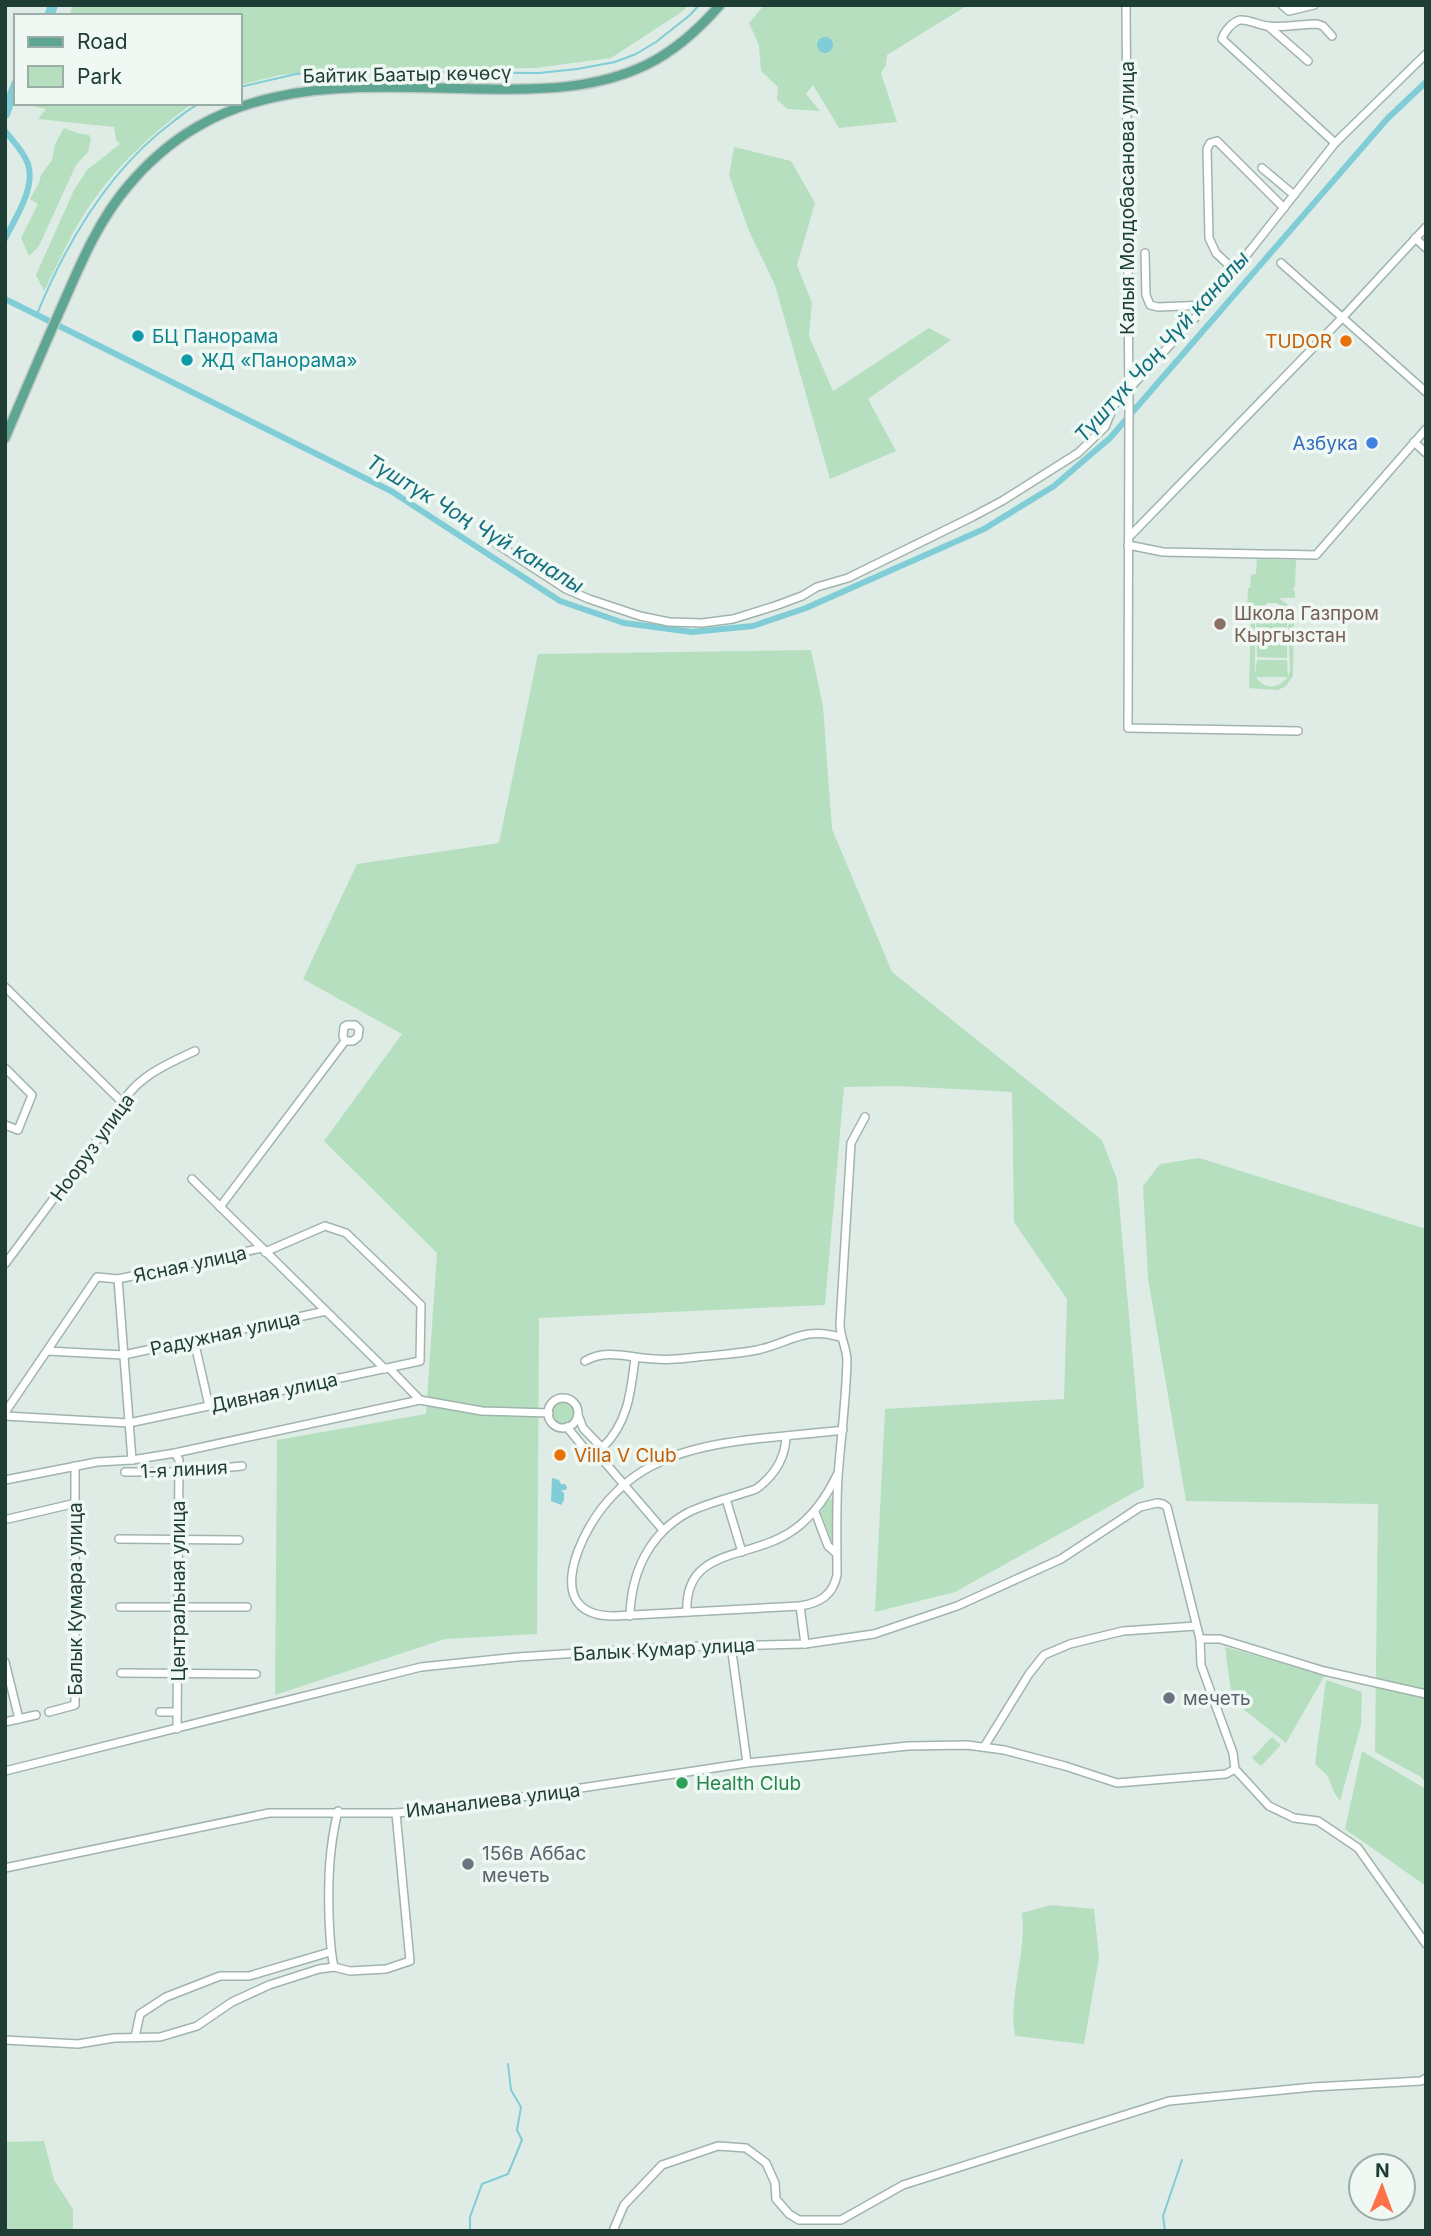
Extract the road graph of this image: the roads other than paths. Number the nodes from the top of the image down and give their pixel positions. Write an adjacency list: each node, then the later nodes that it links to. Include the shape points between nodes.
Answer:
1 (720, 5): 24 (main road, Байтик Баатыр көчөсү, via 663,56 595,82 536,89 324,89 270,97 189,133 137,176 106,216)
2 (1126, 5): 21 (street, Калыя Молдобасанова улица)
3 (1282, 5): 4 (street, via 1289,11)
4 (1314, 5)
5 (1268, 26): 6 (street, via 1317,24); 8 (street); 9 (street, via 1238,21 1222,40)
6 (1332, 36)
7 (1426, 54): 9 (street)
8 (1308, 61)
9 (1335, 143): 11 (street)
10 (1262, 168): 11 (street)
11 (1294, 195): 12 (street)
12 (1284, 208): 18 (street); 18 (street, via 1217,141 1210,143 1209,238 1216,253)
13 (1426, 227): 14 (street)
14 (1415, 238): 15 (street); 20 (street)
15 (1426, 248)
16 (1145, 253): 19 (street, via 1150,305)
17 (1280, 263): 20 (street)
18 (1235, 271): 19 (street)
19 (1208, 305): 21 (street)
20 (1343, 317): 22 (street); 28 (street)
21 (1128, 391): 27 (street, via 1114,405 1105,427 1085,447 1002,501 848,578 733,619 669,622 617,610 566,589); 28 (street, Калыя Молдобасанова улица)
22 (1426, 392)
23 (1426, 429): 25 (street)
24 (5, 438)
25 (1414, 442): 26 (street); 28 (street, via 1316,555 1163,552)
26 (1426, 453)
27 (489, 539)
28 (1128, 541): 29 (street, Калыя Молдобасанова улица, via 1128,728)
29 (1298, 731)
30 (5, 987): 34 (street)
31 (345, 1041): 38 (street)
32 (195, 1051): 34 (street, Нооруз улица, via 150,1072)
33 (5, 1068): 36 (street, via 32,1096 18,1130)
34 (122, 1102): 40 (street, Нооруз улица)
35 (865, 1117): 43 (street, via 851,1143)
36 (5, 1125)
37 (191, 1179): 38 (street)
38 (220, 1207): 39 (street)
39 (264, 1250): 41 (street, Ясная улица); 42 (street); 48 (street, Ясная улица, via 325,1226 346,1233 421,1305)
40 (5, 1264)
41 (118, 1279): 45 (street, Ясная улица, via 97,1277); 46 (street)
42 (326, 1311): 44 (street, Радужная улица); 50 (street)
43 (840, 1338): 47 (street, via 803,1334 756,1350 676,1359); 58 (street, via 846,1361)
44 (194, 1340): 46 (street, Радужная улица); 52 (street)
45 (47, 1350): 46 (street, Радужная улица); 55 (street)
46 (124, 1355): 56 (street)
47 (635, 1358): 49 (street, via 606,1354); 60 (street, via 625,1414)
48 (420, 1361): 50 (street, Дивная улица)
49 (585, 1361)
50 (387, 1368): 51 (street); 52 (street, Дивная улица)
51 (420, 1401): 53 (street, via 482,1411); 61 (street)
52 (209, 1406): 56 (street, Дивная улица)
53 (549, 1413): 54 (street, via 555,1401 564,1399 573,1402); 57 (street, via 556,1426)
54 (578, 1415): 57 (street); 60 (street, via 583,1428)
55 (6, 1416): 56 (street, Дивная улица)
56 (129, 1423): 63 (street)
57 (567, 1427): 62 (street, via 593,1459)
58 (843, 1430): 59 (street); 68 (street)
59 (786, 1437): 70 (street, via 684,1452 643,1470); 71 (street, via 783,1457 765,1482)
60 (603, 1447): 62 (street)
61 (174, 1453): 63 (street); 67 (street, Центральная улица)
62 (602, 1459): 70 (street)
63 (132, 1460): 64 (street)
64 (75, 1466): 69 (street); 72 (street, Балык Кумара улица)
65 (242, 1466): 67 (street, 1-я линия)
66 (125, 1472): 67 (street, 1-я линия)
67 (179, 1472): 77 (street, Центральная улица)
68 (838, 1473): 73 (street); 80 (street)
69 (5, 1480)
70 (624, 1485): 75 (street); 86 (street, via 587,1532 571,1582 574,1599 592,1614)
71 (726, 1499): 75 (street, via 688,1513); 79 (street)
72 (76, 1503): 74 (street); 96 (street, Балык Кумара улица, via 75,1705)
73 (816, 1512): 79 (street, via 780,1538); 80 (street, via 828,1546)
74 (9, 1518)
75 (663, 1530): 86 (street, via 635,1574)
76 (119, 1539): 77 (street)
77 (178, 1540): 78 (street); 83 (street, Центральная улица)
78 (239, 1540)
79 (742, 1552): 85 (street, via 708,1564 696,1575 687,1592)
80 (836, 1553): 81 (street, via 832,1589 820,1601)
81 (800, 1606): 85 (street); 89 (street)
82 (120, 1607): 83 (street)
83 (178, 1607): 84 (street); 93 (street, Центральная улица)
84 (247, 1607)
85 (687, 1612): 86 (street)
86 (630, 1615)
87 (1196, 1626): 88 (street, Балык Кумар улица); 89 (street, Балык Кумар улица, via 1167,1507 1157,1503 1140,1507 1061,1559 957,1606 874,1634); 103 (street, via 1123,1631 1044,1655)
88 (1200, 1639): 95 (street, via 1220,1639 1324,1671); 105 (street, via 1201,1665)
89 (805, 1644): 90 (street, Балык Кумар улица)
90 (730, 1645): 102 (street, Балык Кумар улица, via 421,1667); 104 (street)
91 (5, 1662): 100 (street)
92 (121, 1673): 93 (street)
93 (177, 1674): 94 (street); 98 (street, Центральная улица)
94 (256, 1674)
95 (1426, 1694)
96 (49, 1712)
97 (160, 1712): 98 (street)
98 (177, 1712): 102 (street, Центральная улица)
99 (36, 1715): 100 (street)
100 (19, 1719): 101 (street)
101 (5, 1722)
102 (177, 1729): 106 (street, Балык Кумар улица)
103 (984, 1747): 104 (street, Иманалиева улица, via 908,1745); 105 (street, Иманалиева улица, via 1117,1783 1226,1774)
104 (747, 1763): 108 (street, Иманалиева улица)
105 (1235, 1769): 110 (street, via 1269,1806 1294,1818 1318,1821 1358,1847)
106 (5, 1771)
107 (338, 1811): 108 (street, Иманалиева улица); 109 (street, Иманалиева улица, via 249,1816); 111 (street, via 328,1871)
108 (396, 1813): 112 (street, via 410,1961 386,1969)
109 (5, 1868)
110 (1426, 1944)
111 (330, 1952): 112 (street); 113 (street, via 249,1976 220,1976 166,1997 139,2014)
112 (334, 1967): 113 (street, via 269,1984 197,2026 160,2037)
113 (135, 2038): 114 (street, via 78,2044)
114 (5, 2040)
115 (1426, 2078): 116 (street, via 1169,2101 903,2185 841,2220 799,2220 789,2214 776,2199 766,2163 746,2148 718,2146 662,2165 624,2204)
116 (612, 2231)

